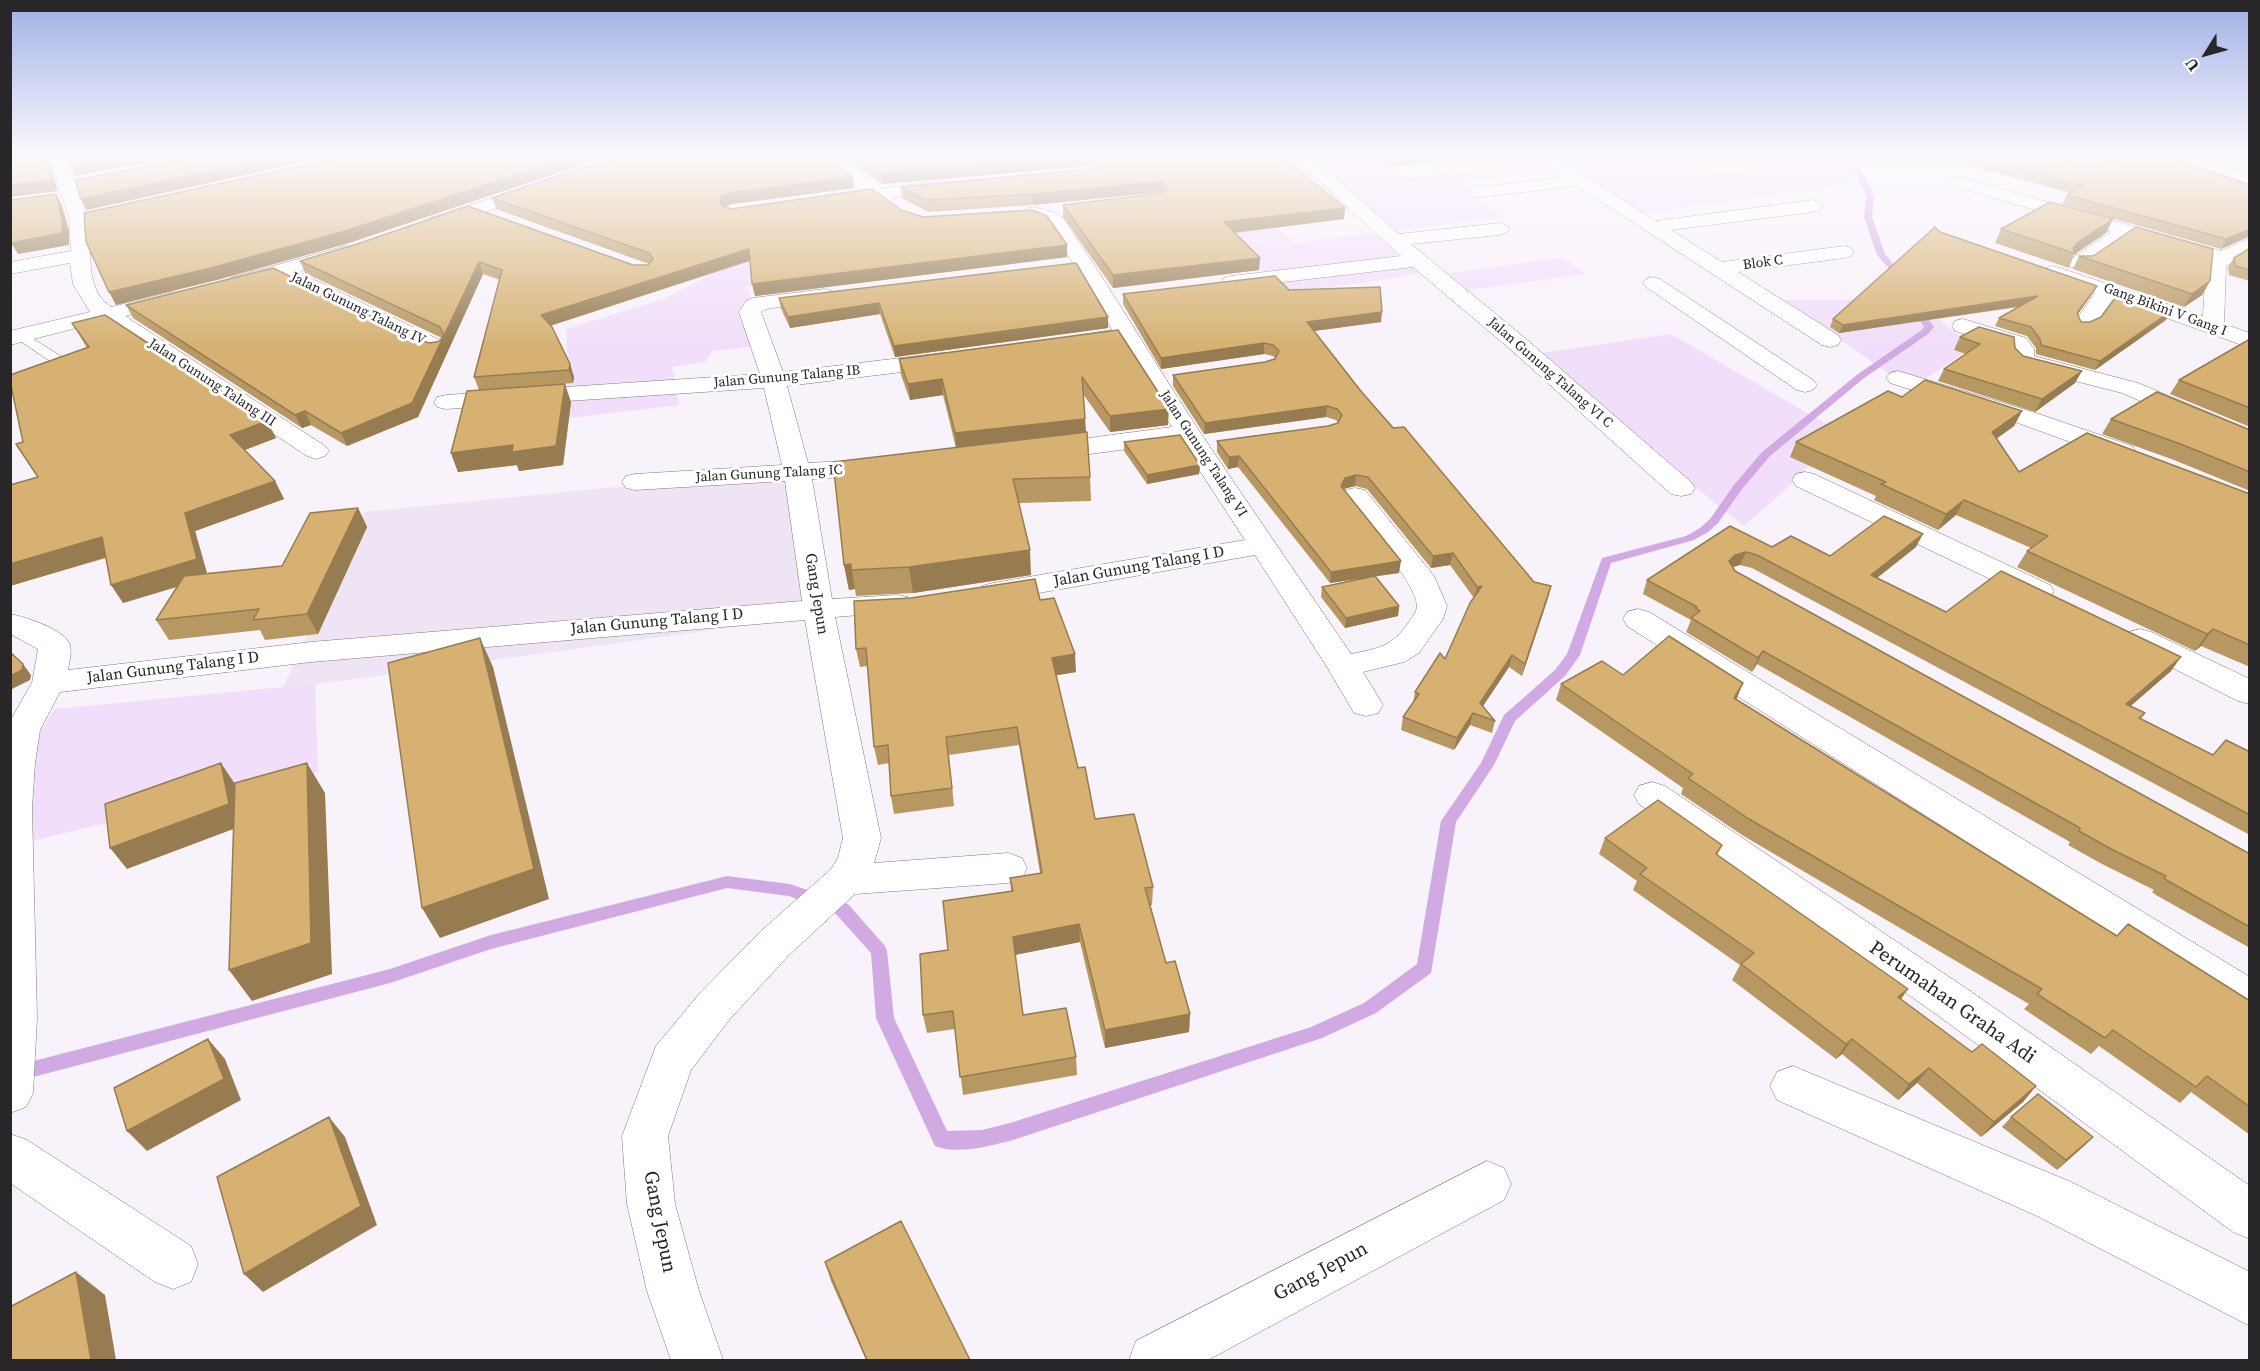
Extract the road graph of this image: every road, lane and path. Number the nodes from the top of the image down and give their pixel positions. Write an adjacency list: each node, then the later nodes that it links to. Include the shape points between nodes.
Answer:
1 (84, 219): 9 (street)
2 (447, 219): 13 (street)
3 (500, 219): 10 (street)
4 (1051, 219): 38 (street, Jalan Gunung Talang VI, via 1071,265 1117,295)
5 (1372, 219): 15 (street, Jalan Gunung Talang VI C)
6 (1638, 219): 11 (street)
7 (1713, 219): 11 (street)
8 (2088, 219): 14 (street)
9 (78, 220): 19 (street)
10 (506, 221)
11 (1651, 227): 24 (street)
12 (1499, 228): 15 (street)
13 (414, 230)
14 (2126, 230): 17 (street); 21 (street)
15 (1396, 240): 20 (street, Jalan Gunung Talang VI C)
16 (363, 246): 25 (street)
17 (2240, 251): 37 (street, via 2217,264)
18 (1844, 252): 24 (street, Blok C)
19 (79, 255): 23 (street); 33 (street, via 86,293)
20 (1417, 260): 27 (street); 59 (street, Jalan Gunung Talang VI C)
21 (2078, 263)
22 (2030, 264): 29 (street, Gang Bikini V Gang I)
23 (10, 268)
24 (1718, 269): 32 (street)
25 (280, 271): 28 (street); 43 (street, Jalan Gunung Talang IV)
26 (1653, 283): 35 (street)
27 (1209, 285)
28 (220, 287)
29 (2112, 291): 34 (street); 37 (street, Gang Bikini V Gang I)
30 (849, 292): 47 (street, Gang Jepun, via 768,302 751,308)
31 (187, 295): 33 (street)
32 (1787, 313): 35 (street); 40 (street)
33 (107, 315): 39 (street); 52 (street, Jalan Gunung Talang III)
34 (2085, 323)
35 (1713, 324): 48 (street)
36 (1963, 326): 51 (street, via 2018,343 2025,361 2130,388)
37 (2213, 327): 41 (street, Gang Bikini V Gang I)
38 (1126, 335): 42 (street); 50 (street, Jalan Gunung Talang VI, via 1165,377)
39 (16, 336): 45 (lane)
40 (1830, 340)
41 (2250, 341)
42 (1057, 345)
43 (436, 347)
44 (965, 357): 47 (street, Jalan Gunung Talang IB)
45 (68, 367)
46 (1898, 378): 54 (street)
47 (774, 380): 49 (street, Jalan Gunung Talang IB); 56 (street, Gang Jepun)
48 (1805, 386)
49 (446, 402)
50 (1202, 440): 53 (street); 61 (street, Jalan Gunung Talang VI)
51 (2250, 440)
52 (316, 451)
53 (1023, 454)
54 (2149, 462)
55 (898, 466): 56 (street, Jalan Gunung Talang IC)
56 (797, 471): 58 (street, Jalan Gunung Talang IC); 65 (street, Gang Jepun)
57 (1805, 480): 63 (street)
58 (635, 482)
59 (1681, 488)
60 (1355, 496): 69 (street, via 1423,582 1432,606 1428,619 1408,646 1393,656)
61 (1263, 545): 62 (street, Jalan Gunung Talang I D); 69 (street, Jalan Gunung Talang VI)
62 (967, 596)
63 (2059, 600)
64 (924, 602): 65 (street, Jalan Gunung Talang I D)
65 (818, 609): 70 (street, Jalan Gunung Talang I D, via 311,652); 76 (street, Gang Jepun, via 862,838 857,859)
66 (1638, 618): 77 (street)
67 (10, 623): 70 (street, via 54,645)
68 (2112, 626): 71 (street)
69 (1343, 666): 72 (street, Jalan Gunung Talang VI)
70 (48, 683): 73 (street)
71 (2250, 693)
72 (1366, 705)
73 (17, 733): 79 (street, via 15,1018)
74 (1652, 795): 82 (street, Perumahan Graha Adi, via 1955,1004)
75 (1008, 868): 76 (street)
76 (841, 884): 85 (street, Gang Jepun, via 775,943 715,1006 672,1060 645,1136 651,1204)
77 (2250, 999)
78 (1793, 1086): 84 (street, via 2054,1198)
79 (10, 1093)
80 (10, 1156): 83 (street)
81 (1487, 1184): 86 (street, Gang Jepun)
82 (2250, 1215)
83 (173, 1264)
84 (2250, 1300)
85 (696, 1360)
86 (1155, 1360)

